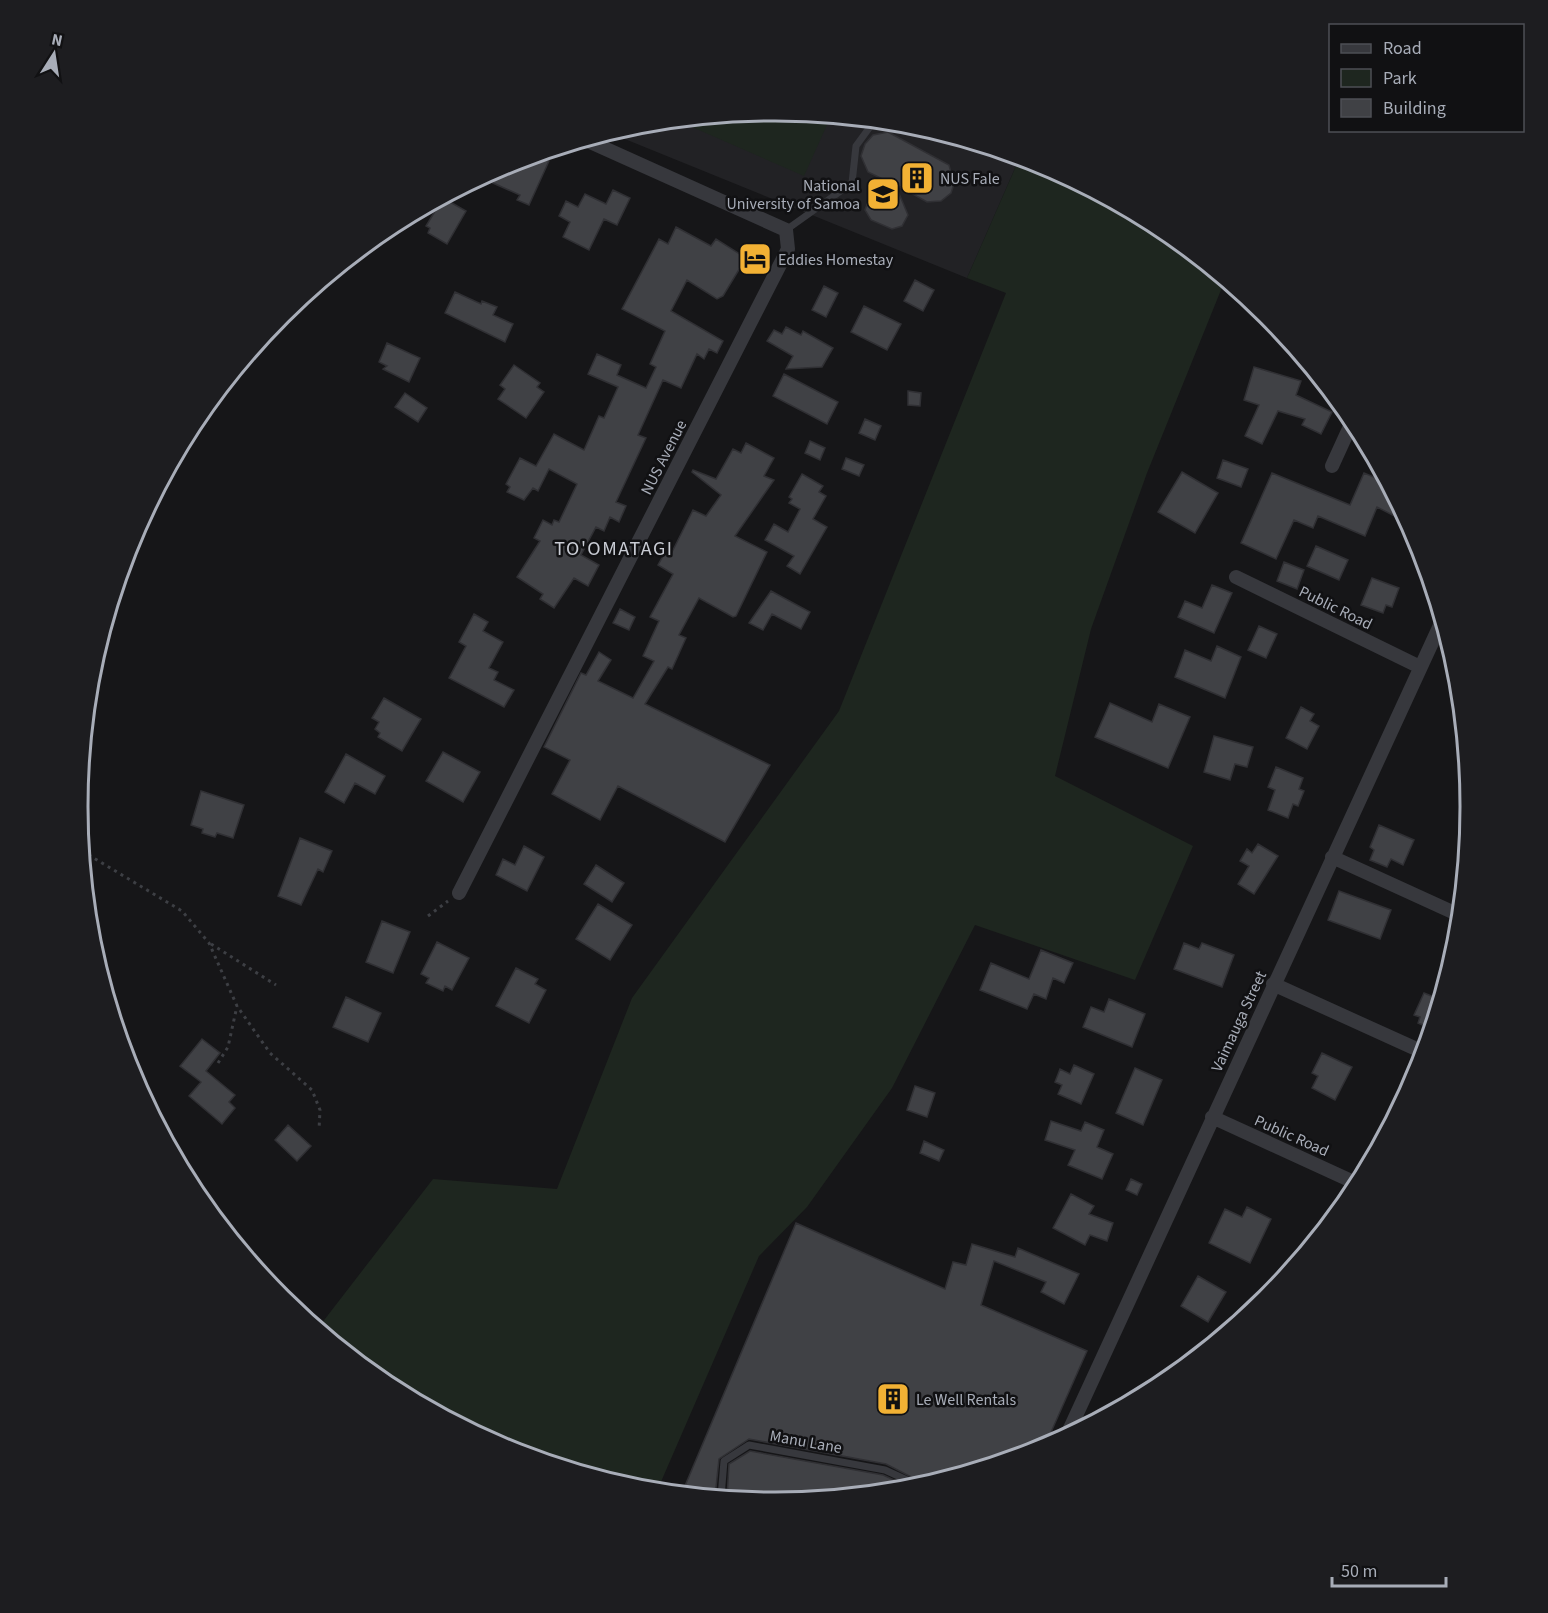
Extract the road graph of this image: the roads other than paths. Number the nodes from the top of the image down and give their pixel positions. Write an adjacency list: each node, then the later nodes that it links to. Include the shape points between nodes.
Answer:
1 (869, 128): 3 (lane, via 856,146 852,183)
2 (596, 144): 3 (street)
3 (786, 230): 10 (street, NUS Avenue, via 788,249)
4 (1348, 432): 5 (street)
5 (1332, 466)
6 (1236, 577): 8 (street, Public Road)
7 (1437, 632): 8 (street, Vaimauga Street)
8 (1420, 667): 9 (street, Vaimauga Street)
9 (1332, 857): 11 (street); 12 (street, Vaimauga Street)
10 (459, 893)
11 (1451, 911)
12 (1273, 984): 13 (street); 14 (street, Vaimauga Street)
13 (1415, 1048)
14 (1212, 1117): 15 (street, Public Road); 16 (street, Vaimauga Street)
15 (1349, 1180)
16 (1072, 1423)
17 (906, 1479): 18 (lane, Manu Lane, via 885,1470 749,1445 724,1461)
18 (722, 1490)

